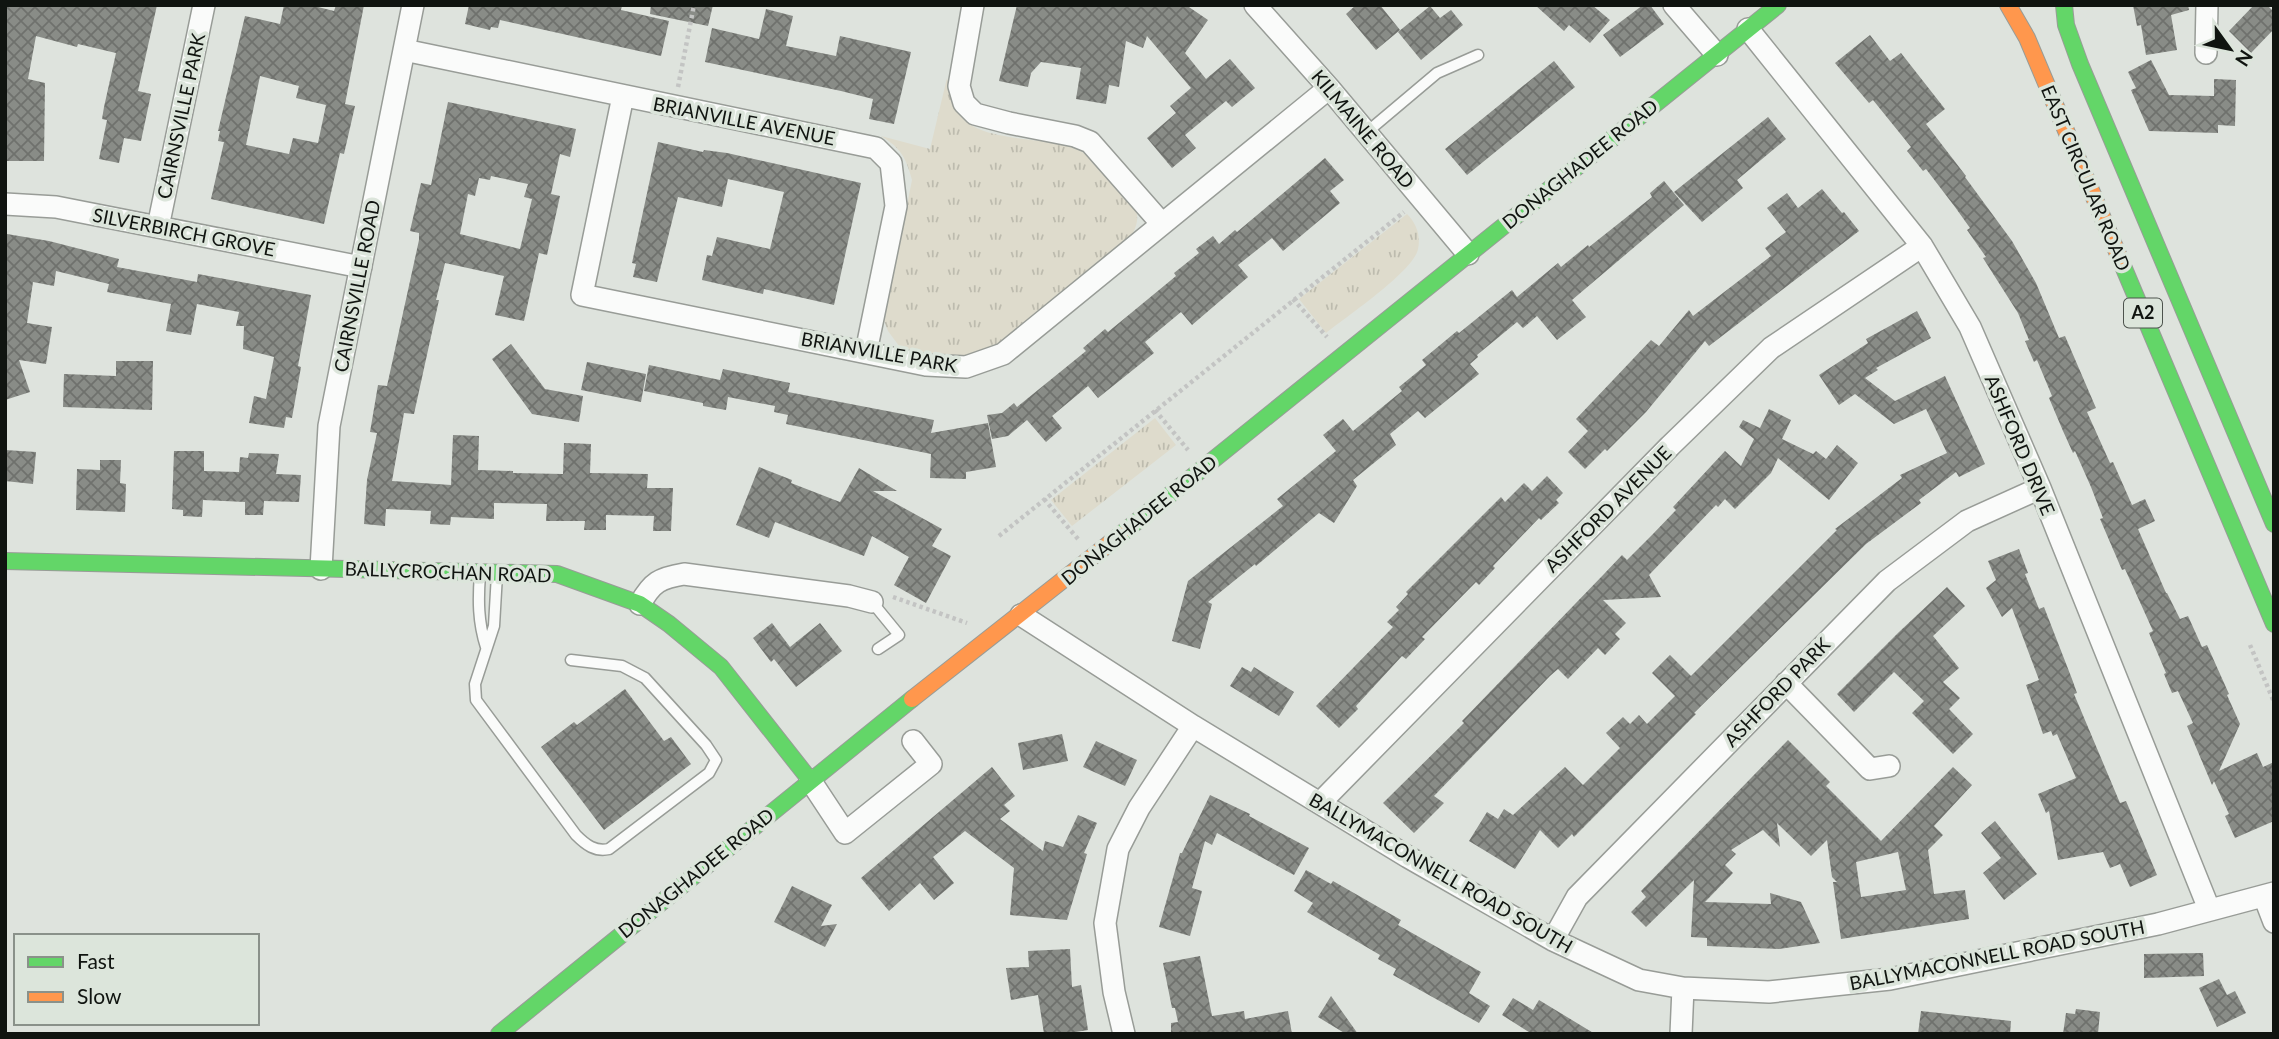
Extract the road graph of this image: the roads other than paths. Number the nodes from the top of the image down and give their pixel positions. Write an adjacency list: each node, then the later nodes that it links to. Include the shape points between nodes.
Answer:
1 (204, 5): 20 (street, CAIRNSVILLE PARK)
2 (413, 5): 11 (street, CAIRNSVILLE ROAD)
3 (973, 5): 19 (street, via 959,86 964,103 975,114 1090,142)
4 (1255, 5): 15 (street, KILMAINE ROAD)
5 (1674, 5): 14 (street)
6 (1778, 5): 10 (main road, DONAGHADEE ROAD)
7 (2008, 5): 34 (main road, EAST CIRCULAR ROAD / A2, via 2027,38)
8 (2064, 5): 26 (main road, EAST CIRCULAR ROAD / A2, via 2080,64)
9 (2207, 5): 12 (street)
10 (1748, 29): 14 (main road, DONAGHADEE ROAD); 21 (street, ASHFORD DRIVE)
11 (404, 50): 16 (street, BRIANVILLE AVENUE); 23 (street, CAIRNSVILLE ROAD)
12 (2206, 53)
13 (1478, 55): 17 (lane, via 1437,73)
14 (1717, 55): 22 (main road, DONAGHADEE ROAD)
15 (1329, 88): 17 (street, KILMAINE ROAD); 19 (street, BRIANVILLE PARK)
16 (623, 96): 24 (street, BRIANVILLE AVENUE, via 876,148 891,163 895,206); 24 (street, BRIANVILLE PARK, via 582,295)
17 (1367, 132): 22 (street, KILMAINE ROAD)
18 (5, 204): 20 (street, SILVERBIRCH GROVE, via 56,207)
19 (1162, 224): 24 (street, BRIANVILLE PARK, via 1003,354 966,367 926,365)
20 (158, 227): 23 (street, SILVERBIRCH GROVE)
21 (1923, 246): 25 (street, ASHFORD DRIVE, via 1970,327); 43 (street, ASHFORD AVENUE, via 1771,348)
22 (1468, 254): 33 (main road, DONAGHADEE ROAD)
23 (361, 267): 28 (street, CAIRNSVILLE ROAD, via 329,426)
24 (866, 352)
25 (2040, 488): 38 (street, ASHFORD PARK, via 1968,522 1887,581); 45 (street, ASHFORD DRIVE)
26 (2274, 524)
27 (5, 561): 28 (main road, BALLYCROCHAN ROAD)
28 (321, 569): 29 (main road, BALLYCROCHAN ROAD)
29 (480, 573): 30 (main road, BALLYCROCHAN ROAD); 35 (lane, via 478,605)
30 (497, 573): 32 (main road, BALLYCROCHAN ROAD, via 557,574); 35 (lane, via 494,626)
31 (872, 602): 32 (street, via 684,574 662,578); 36 (lane, via 899,635)
32 (640, 604): 42 (main road, BALLYCROCHAN ROAD, via 721,667)
33 (1021, 615): 39 (street, BALLYMACONNELL ROAD SOUTH); 42 (main road, DONAGHADEE ROAD)
34 (2274, 624)
35 (486, 647): 37 (lane, via 475,684 476,700 576,835 601,851 709,773 716,761 645,678 622,667)
36 (878, 649)
37 (571, 660)
38 (1786, 683): 41 (street, via 1870,769); 47 (street, ASHFORD PARK, via 1577,897)
39 (1193, 726): 43 (street, BALLYMACONNELL ROAD SOUTH); 50 (street, via 1118,849 1105,923)
40 (913, 741): 42 (street, via 931,764 845,833)
41 (1889, 766)
42 (810, 779): 49 (main road, DONAGHADEE ROAD)
43 (1320, 803): 47 (street, BALLYMACONNELL ROAD SOUTH)
44 (2269, 895): 45 (street, BALLYMACONNELL ROAD SOUTH); 46 (street)
45 (2209, 909): 48 (street, BALLYMACONNELL ROAD SOUTH, via 2158,925 1890,979 1769,992)
46 (2274, 922)
47 (1553, 940): 48 (street, BALLYMACONNELL ROAD SOUTH, via 1639,980)
48 (1683, 988): 51 (street)
49 (499, 1034)
50 (1124, 1034)
51 (1681, 1034)

